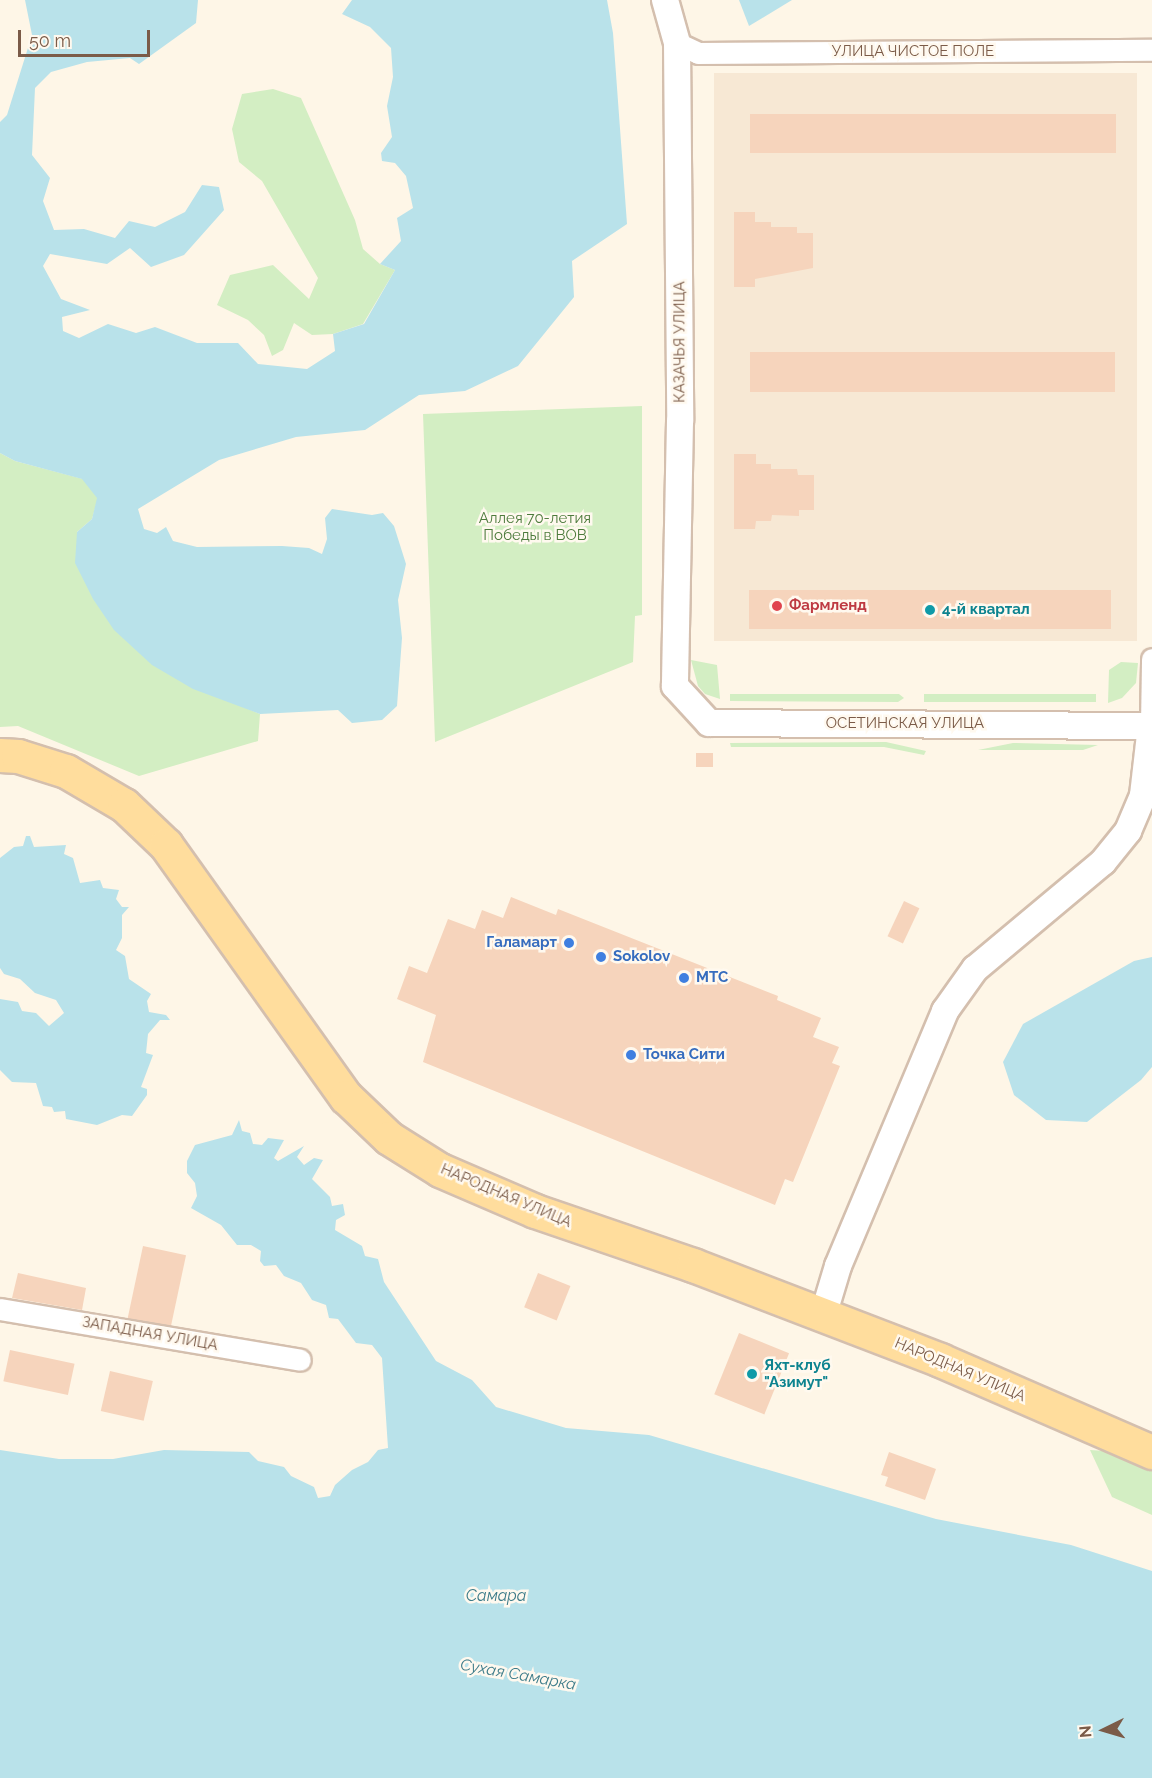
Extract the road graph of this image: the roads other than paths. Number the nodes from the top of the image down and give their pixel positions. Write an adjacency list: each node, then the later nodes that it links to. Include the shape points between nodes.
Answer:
1 (665, 0): 2 (street, КАЗАЧЬЯ УЛИЦА)
2 (677, 43): 3 (street, УЛИЦА ЧИСТОЕ ПОЛЕ, via 698,54); 5 (street, КАЗАЧЬЯ УЛИЦА, via 681,421)
3 (1152, 50)
4 (1152, 659): 6 (street)
5 (675, 686): 6 (street, ОСЕТИНСКАЯ УЛИЦА, via 709,723)
6 (1151, 726): 9 (street, via 1143,795 1128,831 1102,862 975,969 945,1011 838,1266)
7 (0, 755): 9 (main road, НАРОДНАЯ УЛИЦА, via 18,756 66,771 124,805 166,845 346,1097 389,1138 440,1170 535,1211 693,1265)
8 (0, 1309): 10 (street, ЗАПАДНАЯ УЛИЦА)
9 (823, 1316): 11 (main road, НАРОДНАЯ УЛИЦА, via 940,1360)
10 (300, 1360)
11 (1152, 1452)

